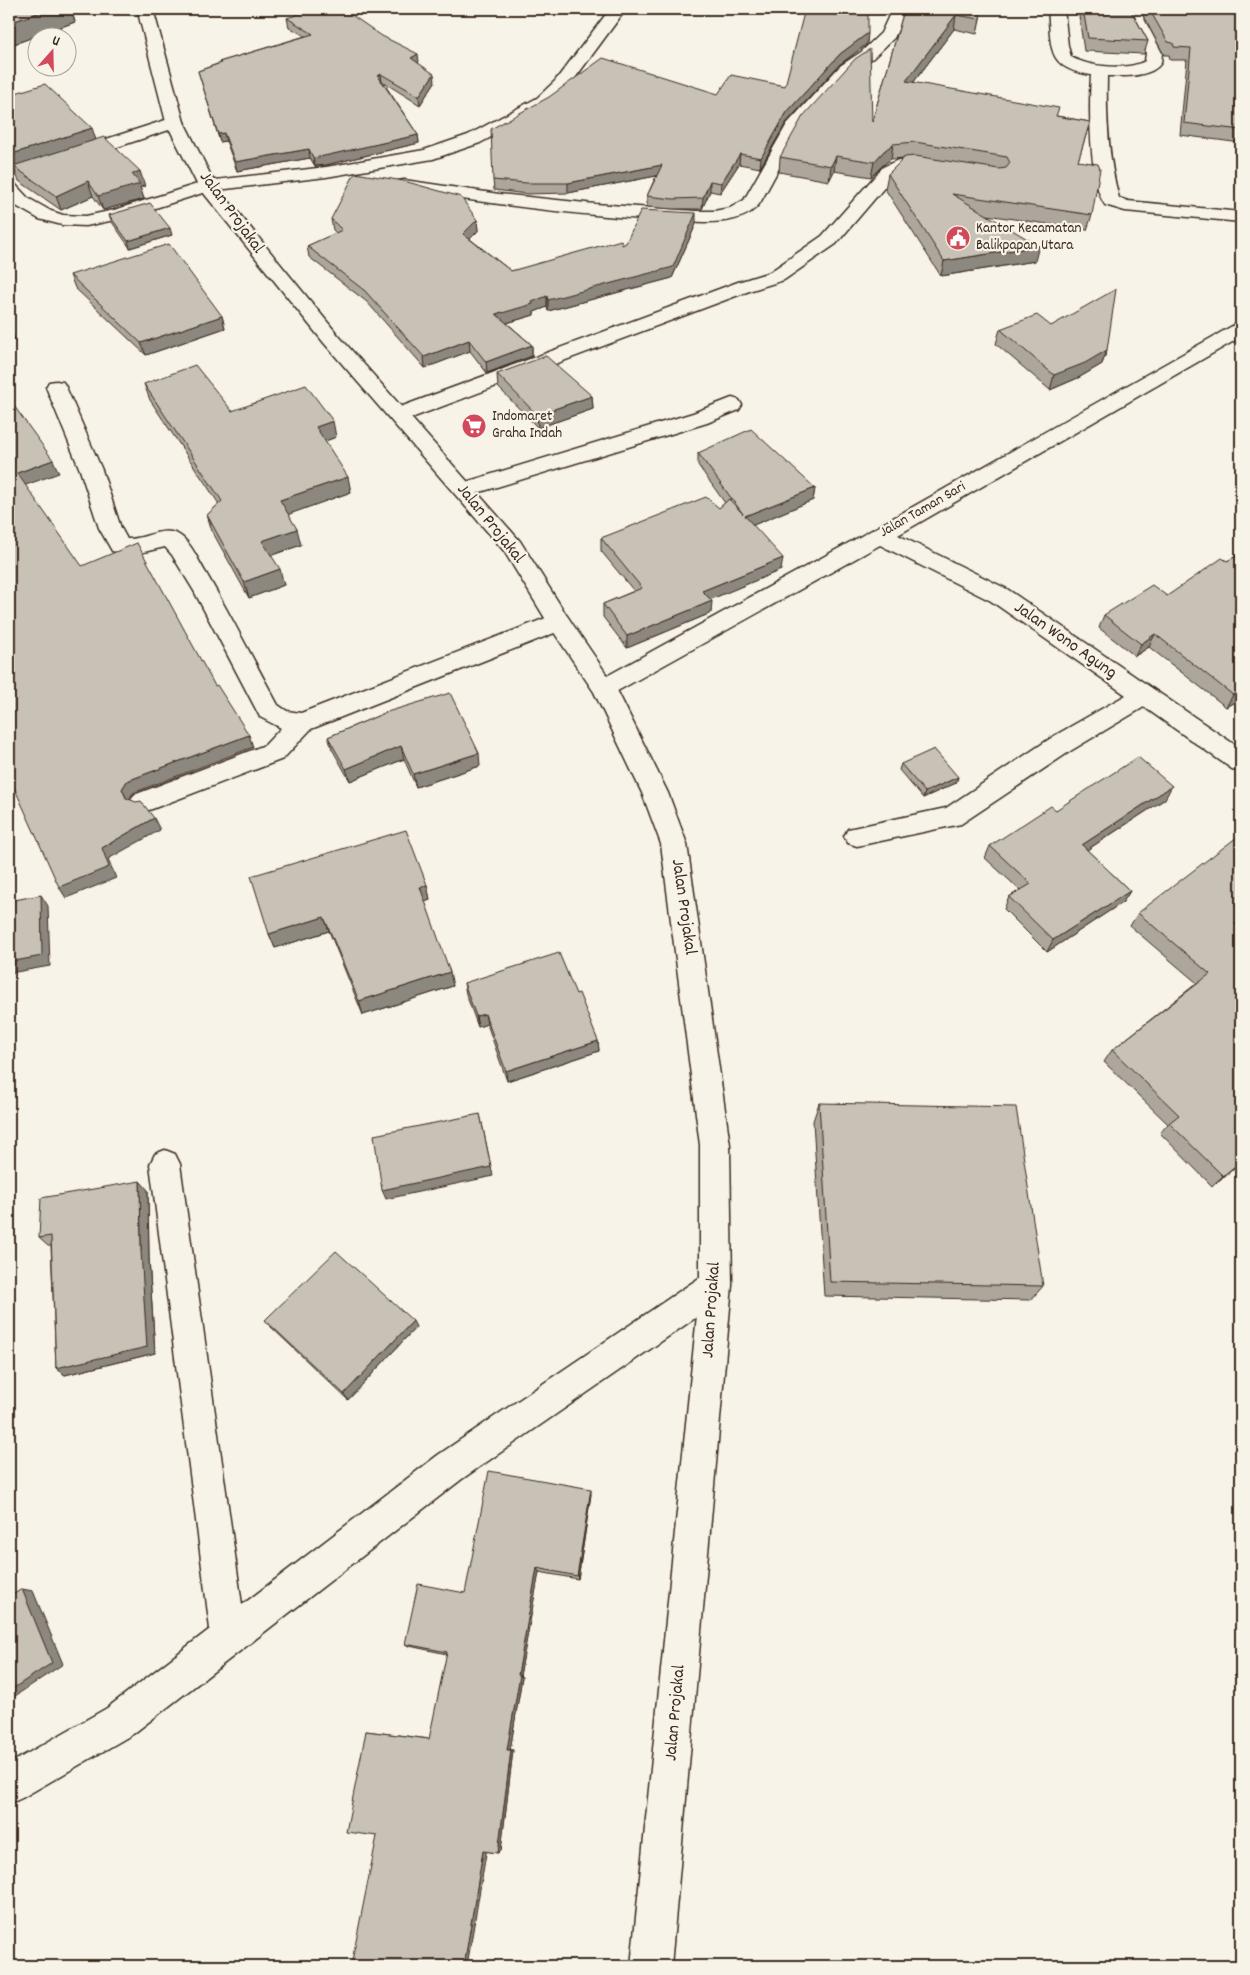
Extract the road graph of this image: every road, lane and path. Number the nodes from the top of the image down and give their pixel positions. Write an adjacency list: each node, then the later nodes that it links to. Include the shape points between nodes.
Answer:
1 (145, 9): 7 (street, Jalan Projakal)
2 (618, 9): 10 (street, via 561,85 544,102 474,139 427,155)
3 (900, 9): 12 (street, via 888,35 846,69 793,128 751,202 744,209 730,214 695,216 618,212 476,197)
4 (1056, 9): 6 (street, via 1064,60 1078,68)
5 (1134, 15): 6 (street, via 1154,53 1152,63 1136,69)
6 (1099, 71): 15 (street, via 1103,159 1111,201 1125,206)
7 (176, 122): 8 (street); 13 (street, Jalan Projakal)
8 (63, 158)
9 (944, 168): 19 (street, via 898,165 889,171 829,240 777,276)
10 (326, 172): 11 (street); 13 (street)
11 (373, 180)
12 (392, 183)
13 (207, 186): 14 (street, via 86,221 45,215 22,202); 19 (street, Jalan Projakal, via 331,339)
14 (9, 188)
15 (1241, 217)
16 (1241, 329): 21 (street, Jalan Taman Sari)
17 (56, 387): 25 (street, via 91,470 110,528 120,546 132,547 163,539 174,541 200,582 269,711 282,719)
18 (732, 405): 20 (street, via 700,418)
19 (399, 414): 20 (street, Jalan Projakal)
20 (464, 490): 22 (street, Jalan Projakal, via 512,546)
21 (880, 535): 23 (street, Jalan Taman Sari); 24 (street, Jalan Wono Agung, via 999,595)
22 (560, 622): 23 (street, Jalan Projakal); 25 (street)
23 (604, 688): 30 (street, Jalan Projakal, via 655,792 674,844 715,1145)
24 (1144, 696): 26 (street, Jalan Wono Agung); 28 (street, via 1063,743 952,817)
25 (302, 722): 27 (street, via 274,752)
26 (1241, 762)
27 (143, 802)
28 (858, 836)
29 (165, 1164): 31 (street)
30 (716, 1285): 31 (street, via 450,1467); 33 (street, Jalan Projakal)
31 (229, 1637): 32 (street, via 120,1721)
32 (9, 1785)
33 (652, 1966)

